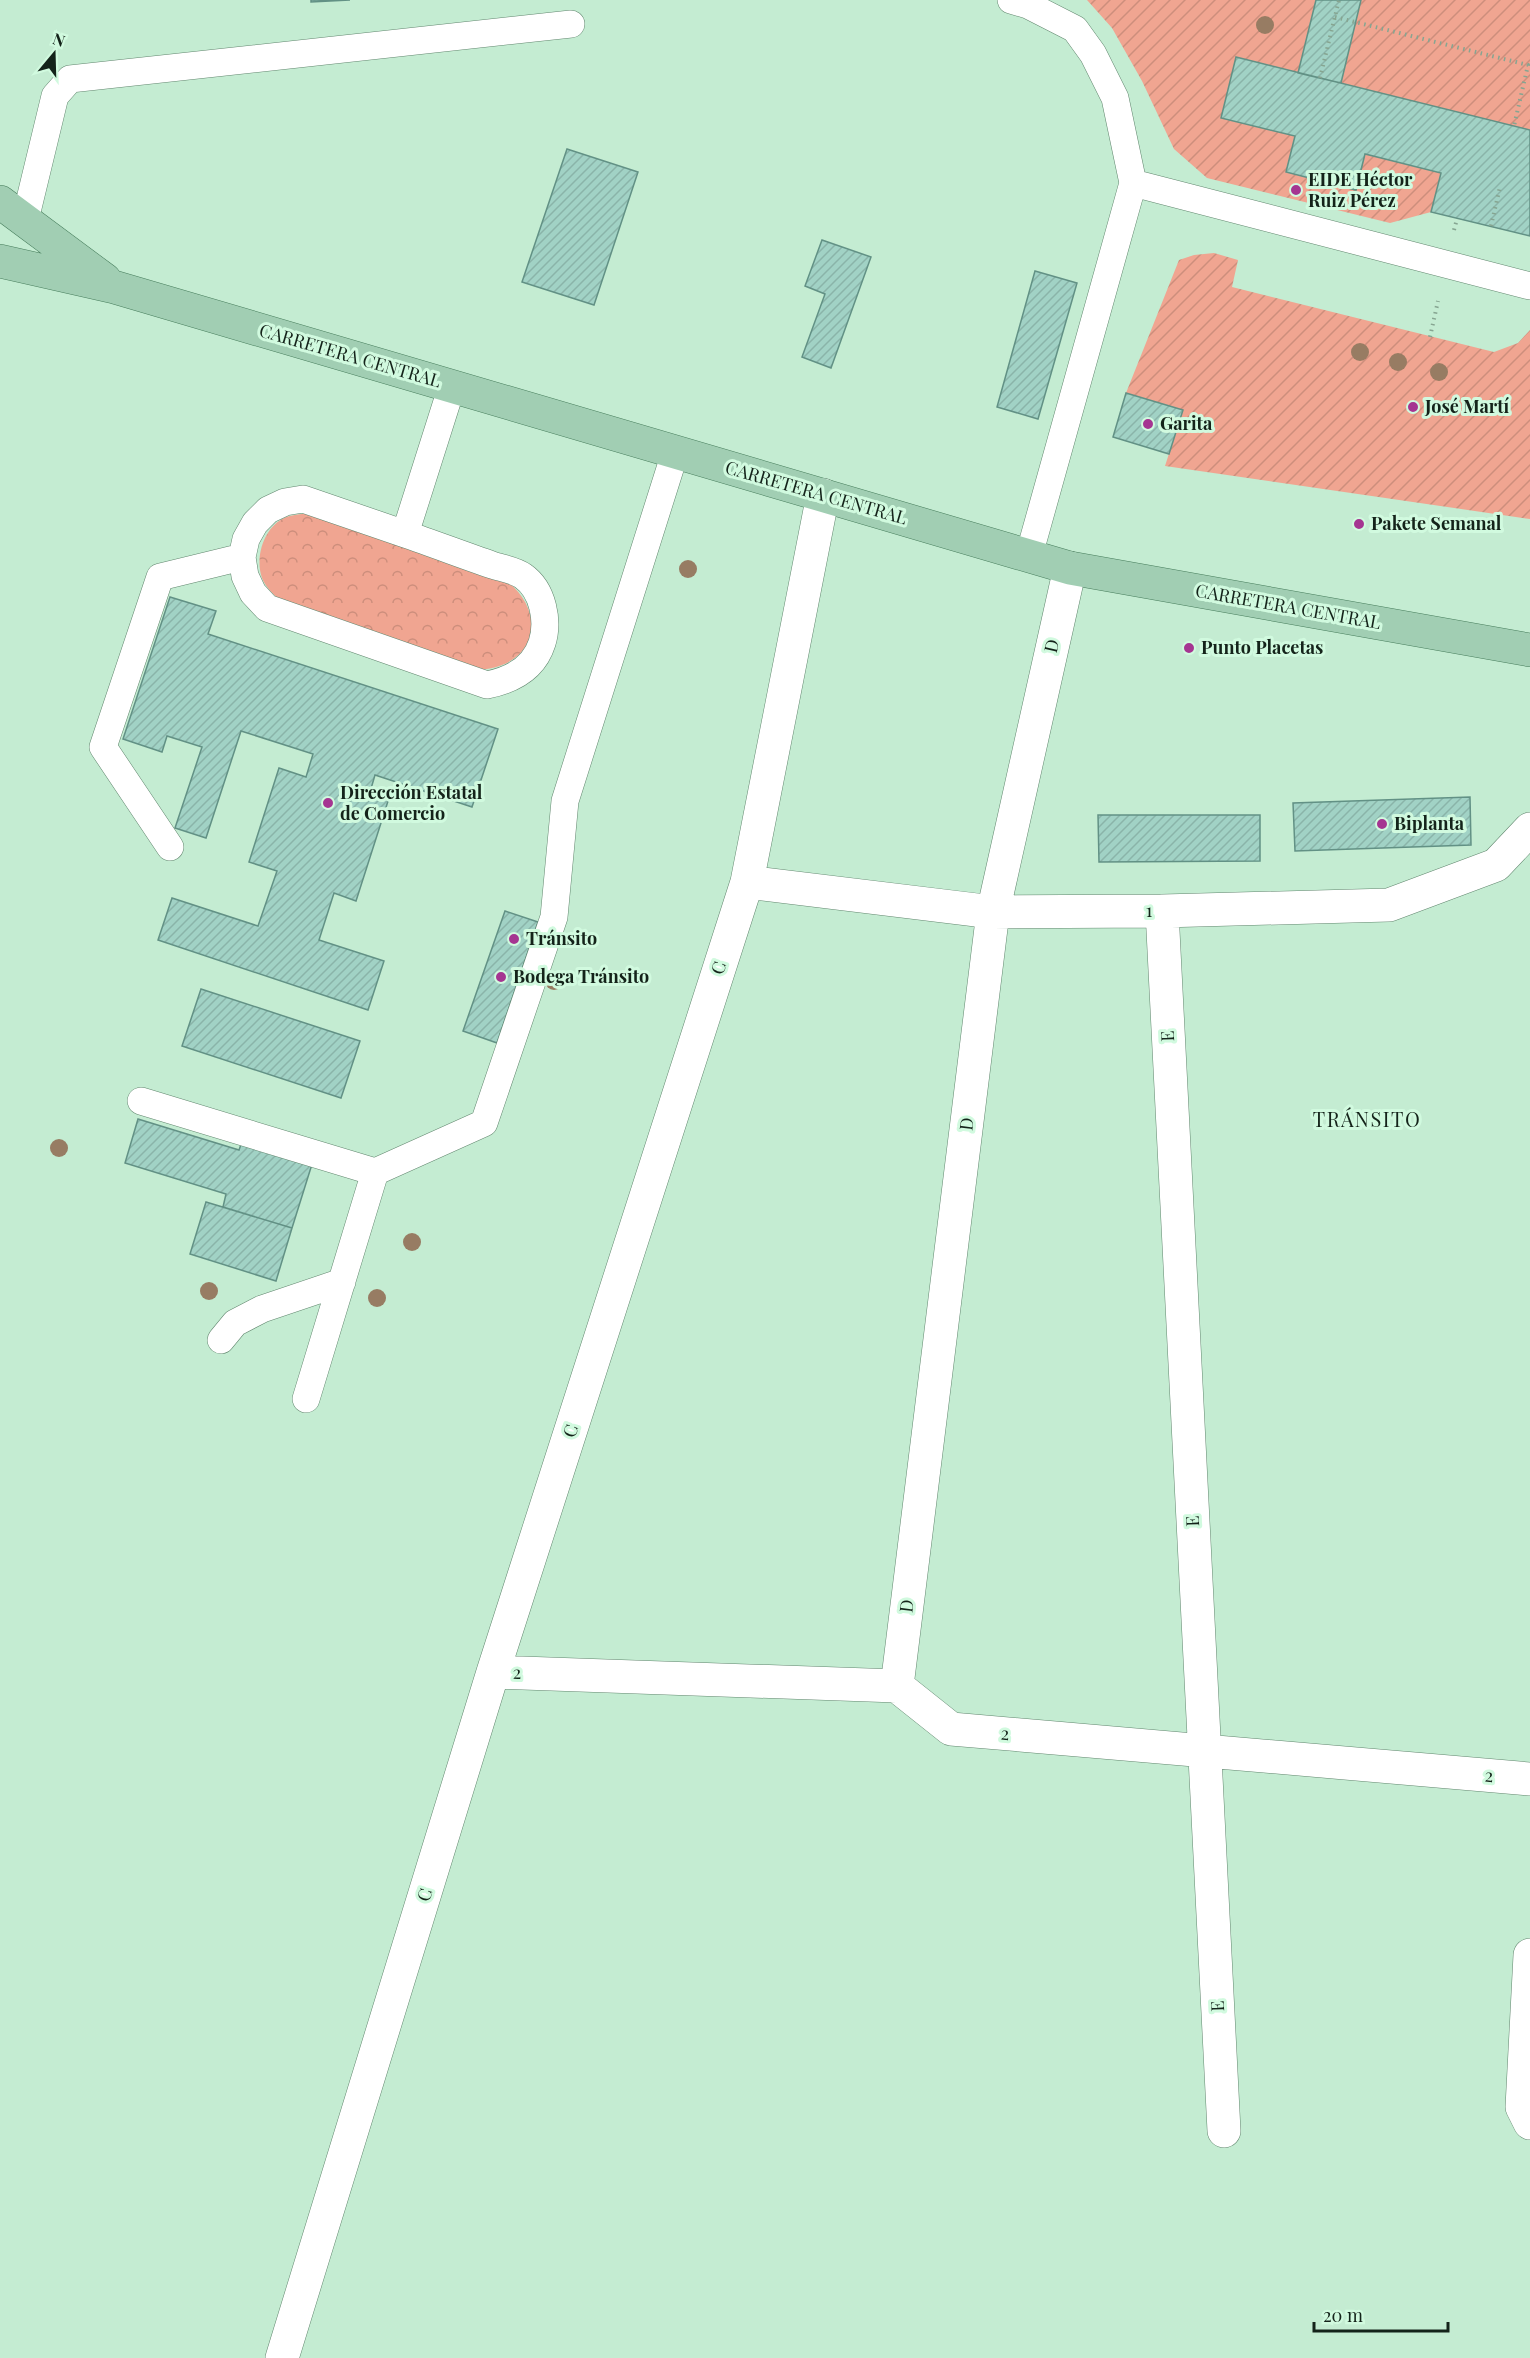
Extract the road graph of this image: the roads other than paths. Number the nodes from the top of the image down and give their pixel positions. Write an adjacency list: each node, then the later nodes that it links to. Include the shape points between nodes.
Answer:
1 (1011, 0): 3 (lane, via 1028,4 1075,28 1093,54 1115,98)
2 (571, 24): 4 (lane, via 70,79 55,96)
3 (1133, 183): 6 (lane); 12 (lane)
4 (12, 211): 7 (main road, CARRETERA CENTRAL)
5 (0, 261): 7 (main road, CARRETERA CENTRAL)
6 (1530, 286)
7 (114, 287): 8 (main road, CARRETERA CENTRAL)
8 (452, 386): 9 (main road, CARRETERA CENTRAL); 11 (lane)
9 (675, 453): 10 (main road, CARRETERA CENTRAL); 22 (lane, via 565,801 554,917 484,1123)
10 (823, 495): 12 (main road, CARRETERA CENTRAL); 18 (street, C)
11 (405, 534): 13 (lane, via 303,499 268,510 246,539); 13 (lane, via 523,576 537,592 544,611 545,633 539,652 525,669 508,681 487,685 267,608 253,593)
12 (1029, 555): 14 (main road, CARRETERA CENTRAL)
13 (242, 557): 17 (lane, via 160,577 103,747)
14 (1070, 568): 15 (main road, CARRETERA CENTRAL); 20 (street, D)
15 (1530, 650)
16 (1530, 829): 19 (street, 1, via 1496,865 1389,905)
17 (170, 847)
18 (747, 882): 20 (street, 1); 26 (street, C)
19 (1162, 911): 20 (street, 1); 28 (street, E)
20 (993, 912): 27 (street, D)
21 (141, 1101): 22 (lane)
22 (375, 1172): 23 (lane)
23 (342, 1282): 24 (lane, via 262,1309 235,1323); 25 (lane)
24 (221, 1340)
25 (306, 1399)
26 (494, 1672): 27 (street, 2); 33 (street, C)
27 (897, 1686): 28 (street, 2, via 951,1729)
28 (1205, 1751): 29 (street, 2); 32 (street, E)
29 (1530, 1779)
30 (1530, 1955): 31 (street)
31 (1526, 2115)
32 (1224, 2131)
33 (282, 2358)

